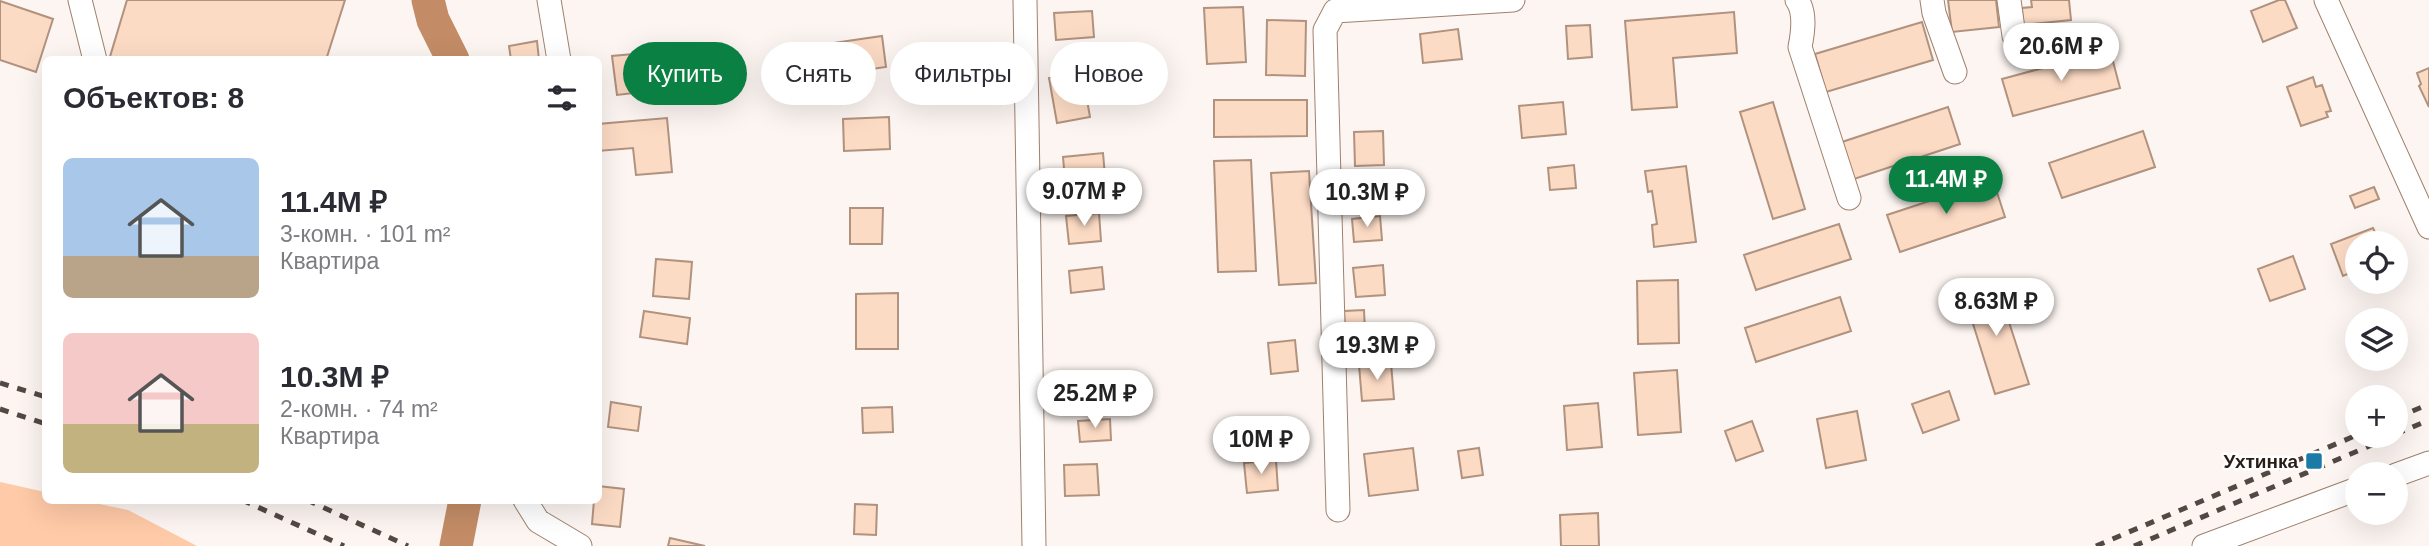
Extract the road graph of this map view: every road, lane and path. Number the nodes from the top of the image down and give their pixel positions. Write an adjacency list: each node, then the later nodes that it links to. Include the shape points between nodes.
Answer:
1 (80, 0): 10 (street)
2 (550, 0): 11 (street)
3 (1025, 0): 21 (street)
4 (1513, 0): 19 (street, via 1335,11 1325,30)
5 (1797, 0): 13 (street, via 1802,6 1800,47)
6 (1932, 0): 12 (street)
7 (2009, 0): 9 (street)
8 (2326, 0): 14 (street)
9 (2014, 36)
10 (94, 56)
11 (558, 56)
12 (1955, 72)
13 (1849, 198)
14 (2429, 227)
15 (2429, 463): 16 (street)
16 (2408, 471)
17 (2345, 493): 22 (street)
18 (527, 504): 20 (street, via 538,521)
19 (1338, 509)
20 (580, 546)
21 (1034, 546)
22 (2204, 546)

